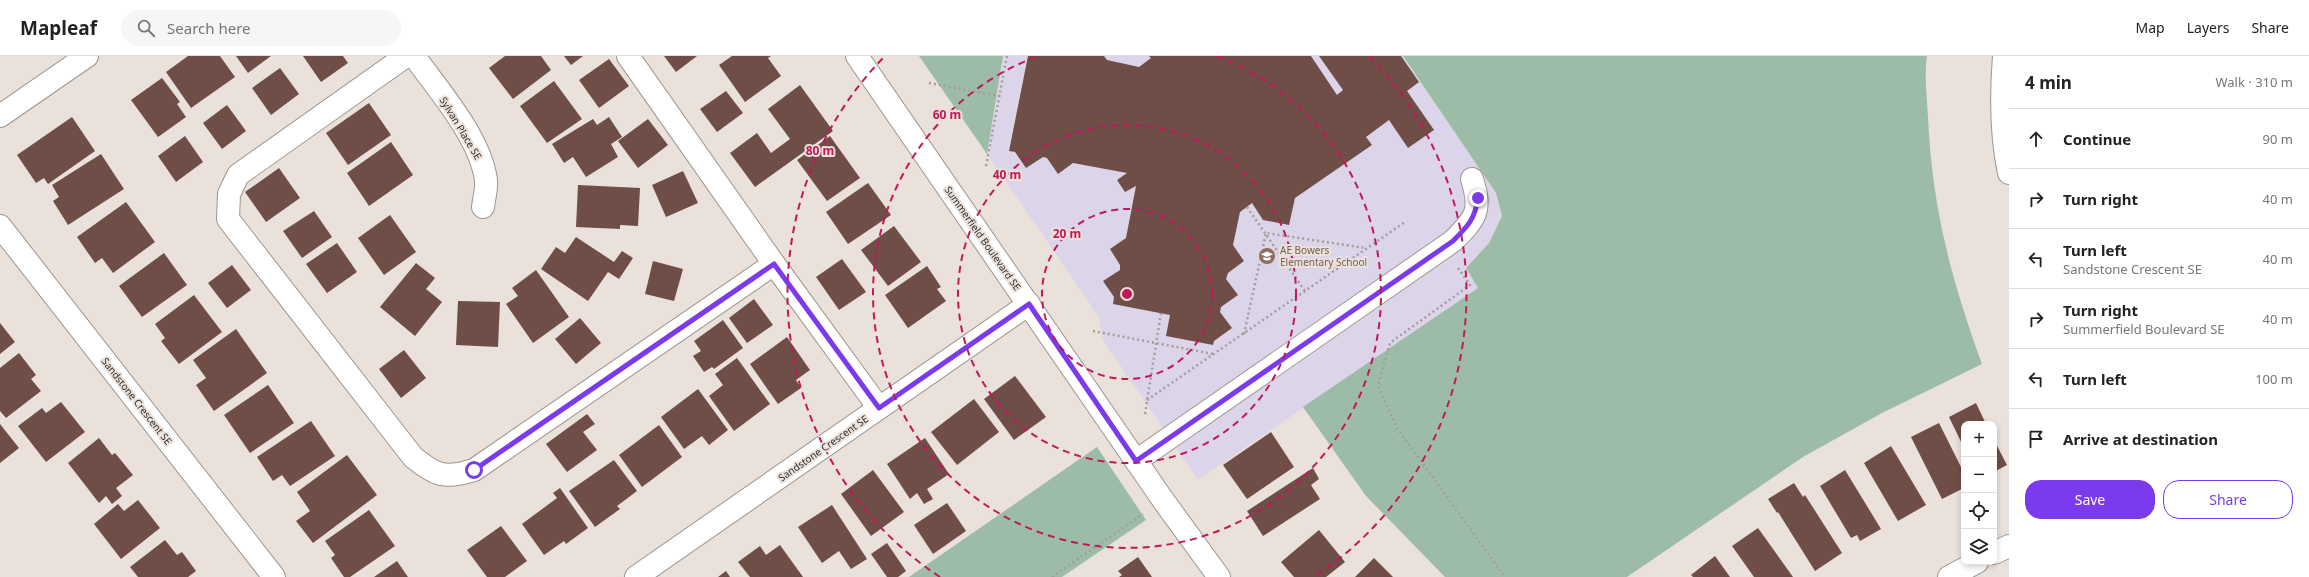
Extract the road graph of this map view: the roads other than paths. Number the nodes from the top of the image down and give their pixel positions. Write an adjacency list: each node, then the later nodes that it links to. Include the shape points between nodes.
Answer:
1 (87, 56): 7 (street)
2 (406, 56): 12 (street, via 238,175 229,194 228,219 413,457 430,471 453,477 474,470)
3 (414, 56): 10 (street, Sylvan Place SE, via 459,120 481,157 486,181)
4 (628, 56): 12 (street)
5 (857, 56): 13 (street, Summerfield Boulevard SE)
6 (2004, 56): 8 (street, via 2005,156)
7 (0, 116)
8 (2009, 174)
9 (1472, 179): 15 (street, via 1478,198 1476,214 1467,228 1444,248)
10 (483, 207)
11 (0, 226): 19 (street, Sandstone Crescent SE)
12 (774, 264): 14 (street)
13 (1029, 304): 14 (street, Sandstone Crescent SE); 15 (street, Summerfield Boulevard SE)
14 (879, 408): 20 (street, Sandstone Crescent SE)
15 (1136, 461): 21 (street, Summerfield Boulevard SE)
16 (2009, 546): 17 (street)
17 (1997, 552)
18 (1971, 565): 22 (street)
19 (274, 577)
20 (636, 577)
21 (1219, 577)
22 (1949, 577)

